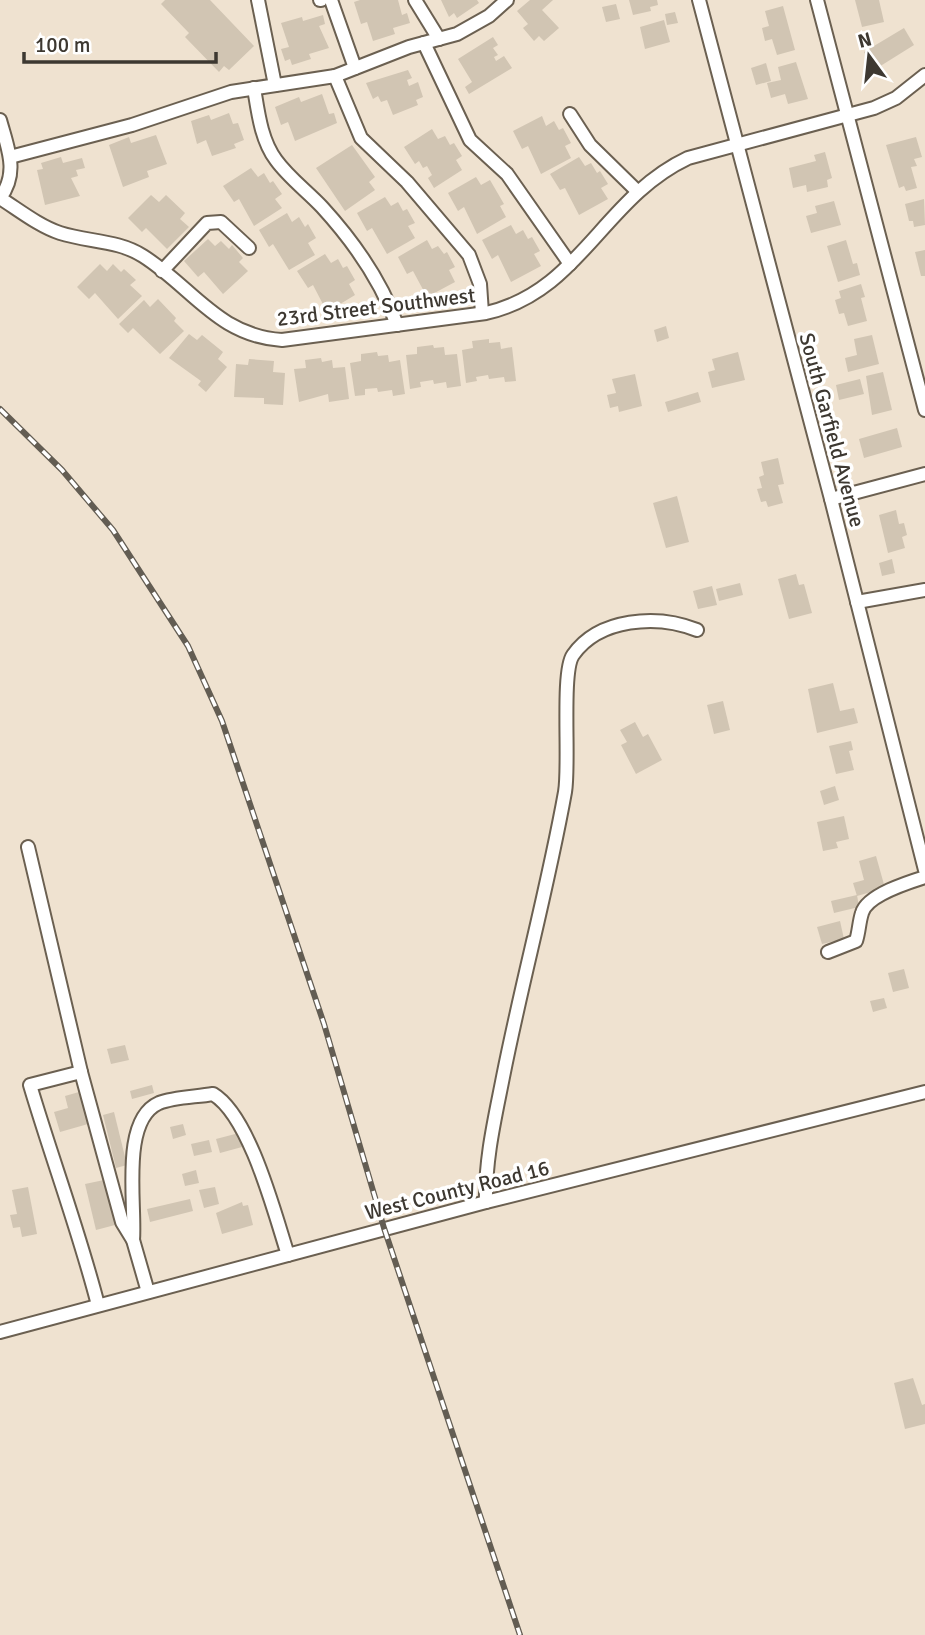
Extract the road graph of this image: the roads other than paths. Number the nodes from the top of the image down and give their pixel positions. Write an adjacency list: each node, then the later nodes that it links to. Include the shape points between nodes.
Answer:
1 (258, 0): 12 (street)
2 (331, 0): 9 (street)
3 (415, 0): 7 (street)
4 (507, 0): 7 (street, via 474,26)
5 (699, 0): 17 (street, South Garfield Avenue)
6 (817, 0): 15 (street)
7 (439, 39): 8 (street)
8 (424, 43): 9 (street); 22 (street, via 470,140 507,174)
9 (355, 68): 11 (street)
10 (925, 75): 15 (street, 23rd Street Southwest, via 887,103)
11 (335, 76): 12 (street); 24 (street, via 361,138 447,226 469,255 480,284)
12 (275, 85): 13 (street)
13 (254, 88): 18 (street); 25 (street, via 260,125 275,159 350,242 384,289)
14 (570, 114): 19 (street, via 590,145)
15 (846, 116): 17 (street, 23rd Street Southwest); 26 (street)
16 (0, 120): 18 (street)
17 (737, 145): 19 (street, 23rd Street Southwest, via 676,164); 28 (street, South Garfield Avenue)
18 (10, 157): 20 (street, via 12,180)
19 (637, 191): 22 (street, 23rd Street Southwest)
20 (0, 198): 23 (street, 23rd Street Southwest, via 46,227 128,247)
21 (249, 248): 23 (street, via 221,222 207,223)
22 (570, 264): 24 (street, 23rd Street Southwest, via 537,294 513,307)
23 (162, 271): 25 (street, 23rd Street Southwest, via 228,326 265,339)
24 (482, 313): 25 (street, 23rd Street Southwest)
25 (397, 324)
26 (925, 410)
27 (925, 474): 28 (street)
28 (831, 499): 30 (street, South Garfield Avenue)
29 (925, 590): 30 (street)
30 (857, 602): 33 (street, South Garfield Avenue)
31 (697, 629): 38 (street, via 653,620 608,628 588,636 570,659 566,789 492,1134 485,1172)
32 (29, 847): 36 (street)
33 (925, 870)
34 (925, 877): 35 (street, via 875,899 862,912 856,941)
35 (828, 952)
36 (81, 1072): 39 (street, via 122,1222); 42 (street, via 30,1085 63,1195 78,1228)
37 (925, 1092): 38 (street, West County Road 16)
38 (486, 1202): 40 (street, West County Road 16)
39 (133, 1240): 40 (street, via 133,1147 145,1112 160,1102 213,1094 237,1124 262,1169); 41 (street)
40 (288, 1255): 41 (street, West County Road 16)
41 (148, 1292): 42 (street, West County Road 16)
42 (98, 1305): 43 (street, West County Road 16)
43 (0, 1332)

